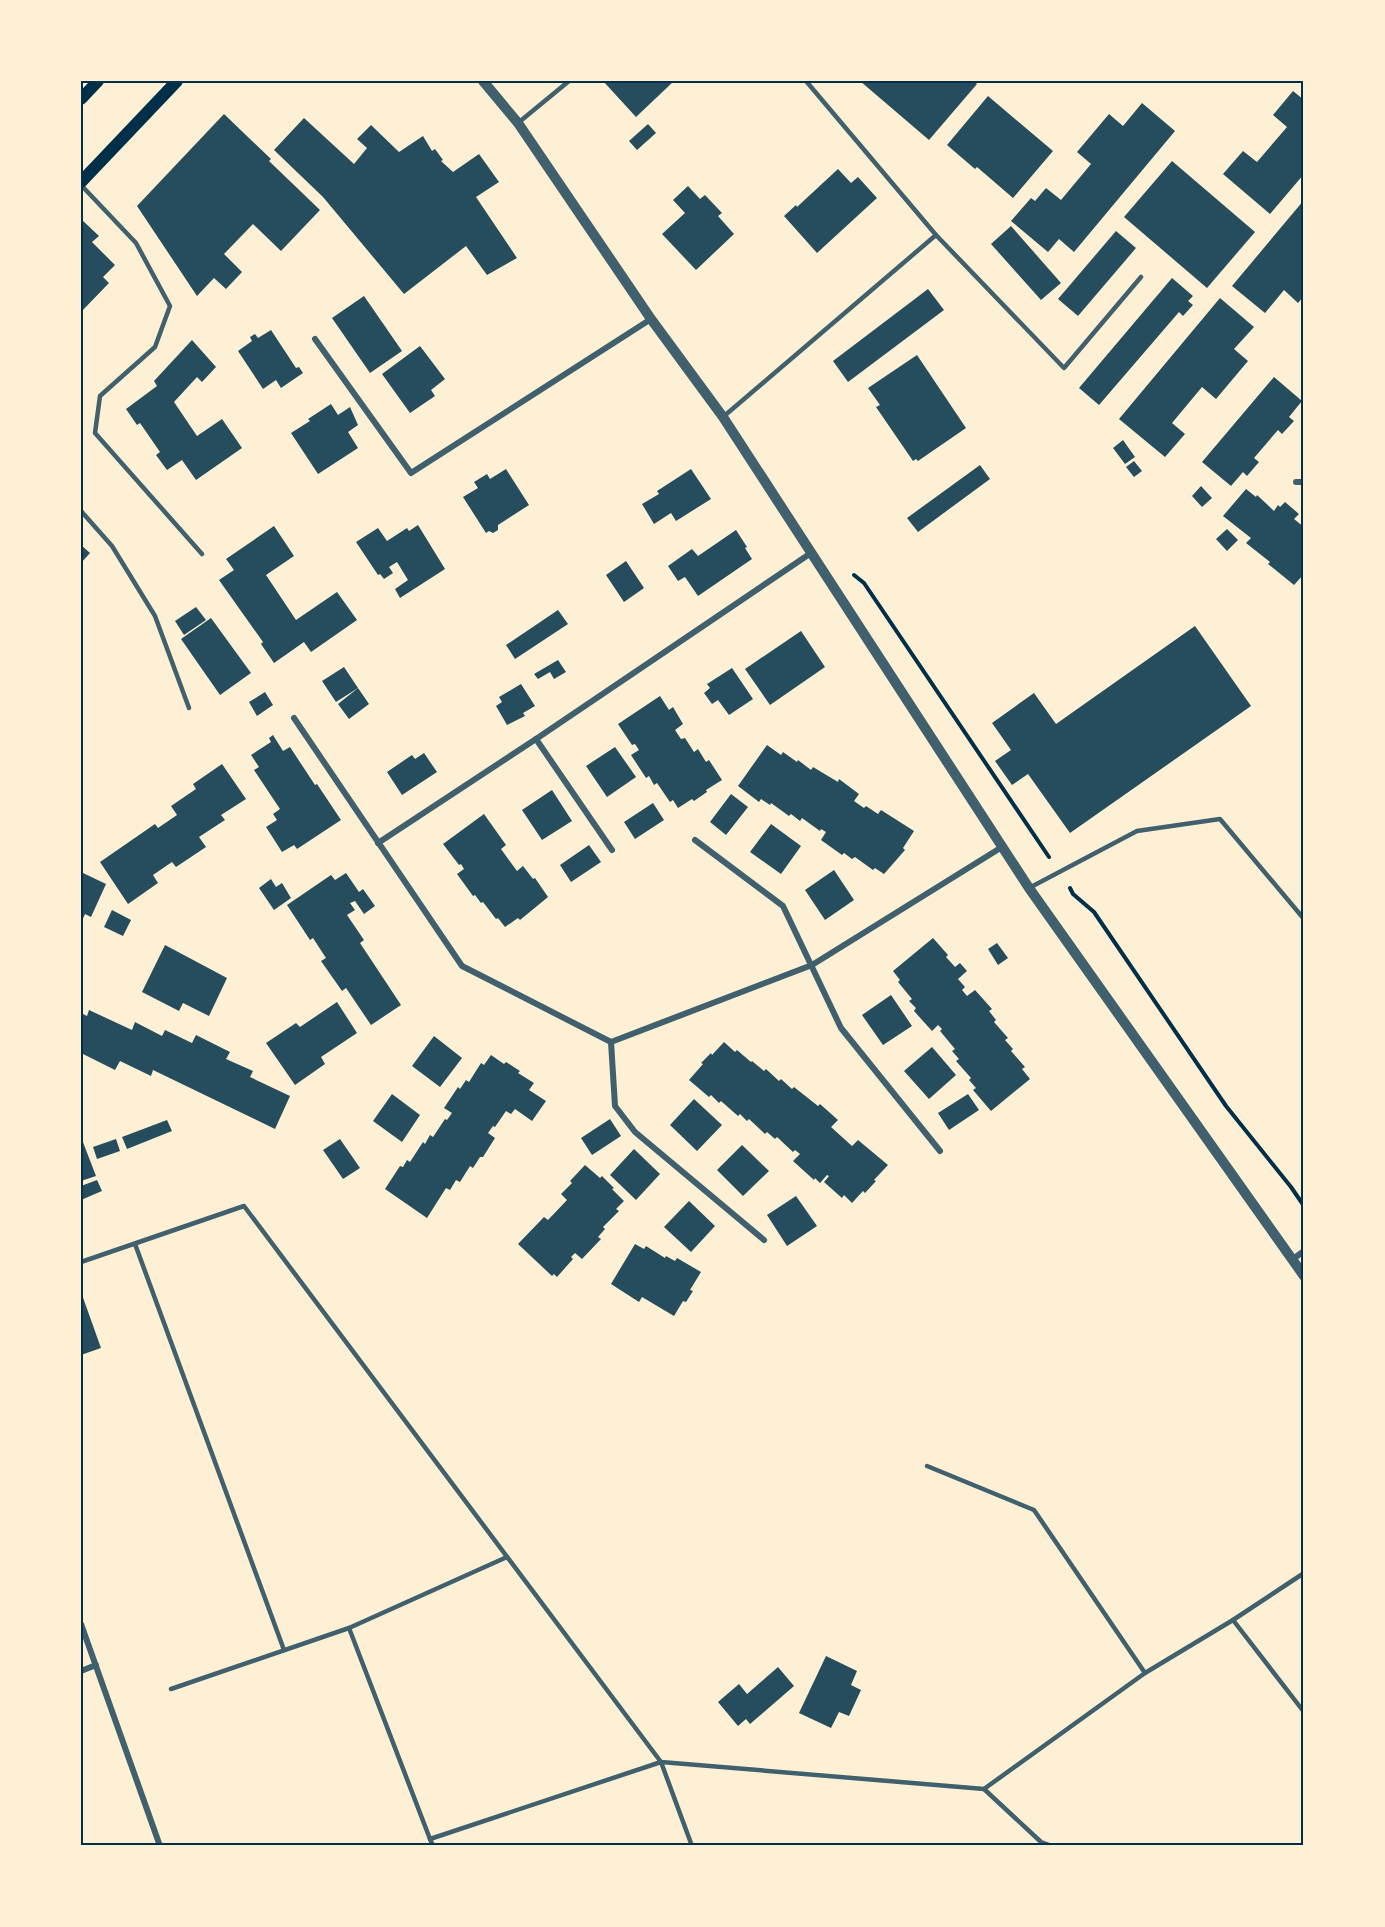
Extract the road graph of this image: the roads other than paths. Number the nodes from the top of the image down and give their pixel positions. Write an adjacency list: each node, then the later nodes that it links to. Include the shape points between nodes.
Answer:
1 (98, 81): 6 (main road)
2 (177, 81): 8 (main road)
3 (483, 81): 7 (street)
4 (569, 81): 7 (lane)
5 (806, 81): 9 (lane)
6 (81, 99)
7 (518, 123): 11 (street)
8 (81, 184): 18 (lane, via 135,243 170,306 155,346 100,396 95,433)
9 (936, 235): 10 (lane, via 1064,368); 13 (lane)
10 (1141, 277)
11 (651, 319): 12 (street, via 411,473); 13 (street)
12 (315, 339)
13 (723, 417): 17 (street)
14 (1296, 482): 15 (street)
15 (1304, 482)
16 (81, 511): 19 (lane, via 112,546 155,616)
17 (811, 553): 21 (street); 24 (street)
18 (201, 554)
19 (189, 708)
20 (294, 718): 23 (street)
21 (536, 739): 23 (street); 25 (street)
22 (695, 840): 28 (street, via 783,906)
23 (378, 843): 29 (street, via 462,966)
24 (1002, 847): 26 (street); 28 (street)
25 (612, 850)
26 (1029, 888): 27 (lane, via 1137,831 1220,819); 34 (street)
27 (1304, 919)
28 (812, 964): 29 (street); 30 (street, via 841,1028)
29 (611, 1042): 31 (street, via 615,1106 635,1132)
30 (940, 1151)
31 (764, 1240)
32 (135, 1244): 35 (lane); 38 (lane, via 244,1206); 43 (lane)
33 (1304, 1251): 34 (street)
34 (1293, 1259): 36 (street)
35 (81, 1262)
36 (1304, 1276)
37 (927, 1466): 46 (lane, via 1034,1510)
38 (507, 1557): 42 (lane); 49 (lane)
39 (1304, 1573): 40 (lane)
40 (1233, 1620): 46 (lane); 48 (lane)
41 (81, 1624): 44 (street)
42 (349, 1628): 43 (lane); 51 (lane)
43 (284, 1650): 47 (lane)
44 (96, 1665): 45 (street); 52 (street)
45 (81, 1671)
46 (1145, 1673): 50 (lane)
47 (171, 1689)
48 (1304, 1712)
49 (661, 1762): 50 (lane); 51 (lane); 54 (lane)
50 (984, 1789): 55 (lane, via 1041,1842)
51 (430, 1839): 53 (lane)
52 (160, 1846)
53 (433, 1846)
54 (692, 1846)
55 (1052, 1846)

